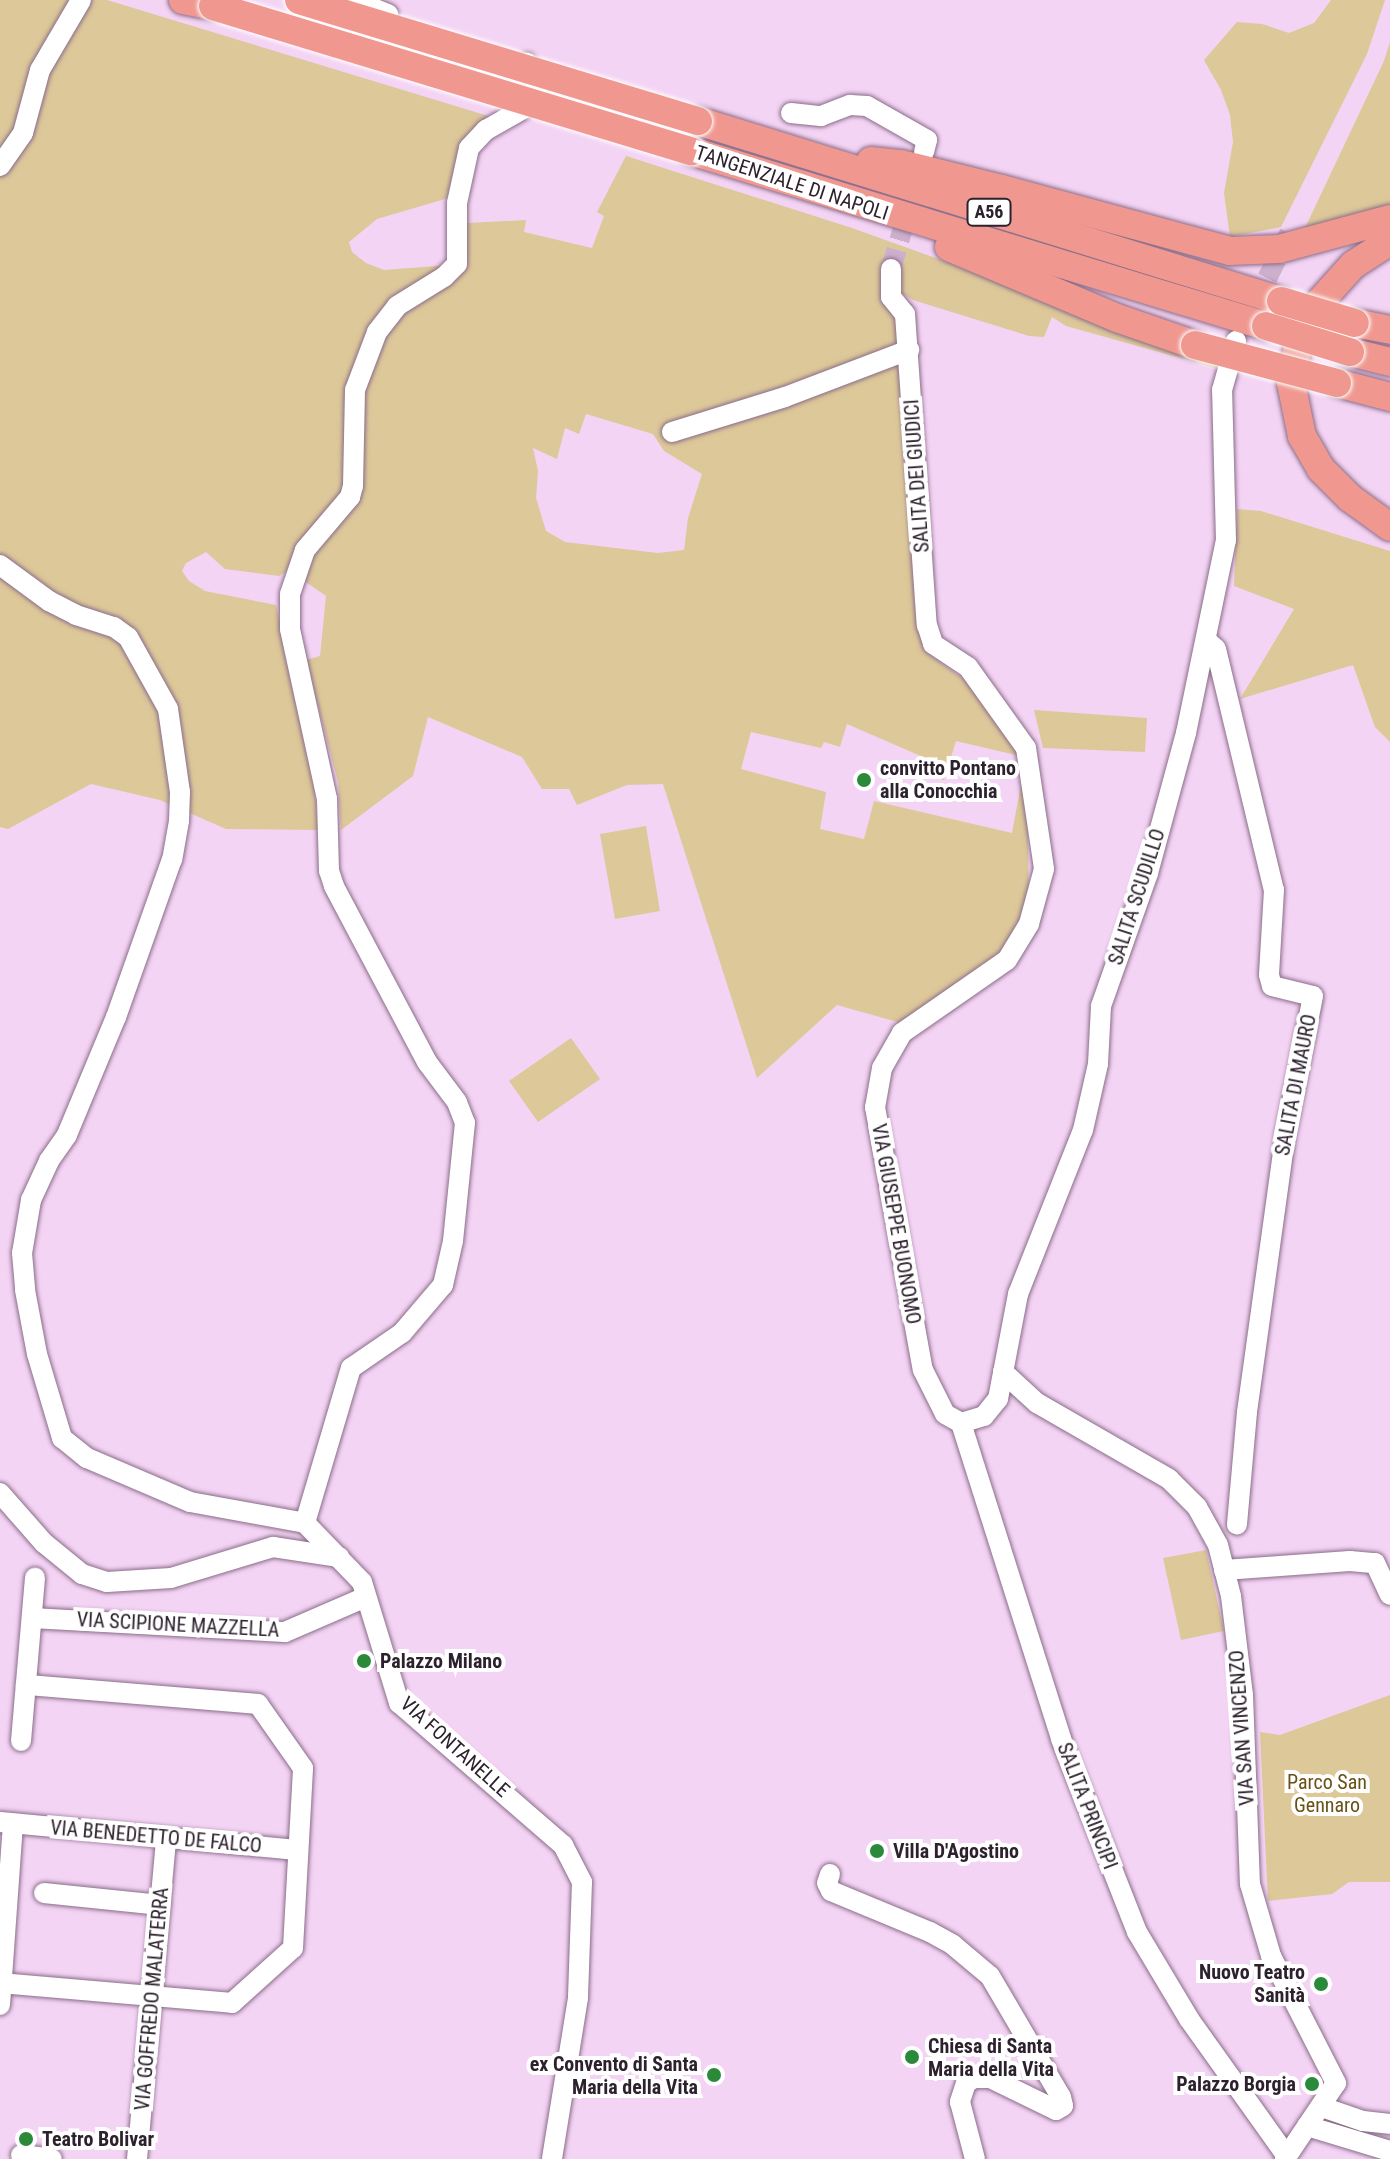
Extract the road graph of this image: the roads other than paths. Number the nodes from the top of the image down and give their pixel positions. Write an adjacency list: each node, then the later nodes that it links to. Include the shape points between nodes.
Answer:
1 (81, 0): 9 (street, via 40,70 23,133)
2 (183, 0): 5 (highway, TANGENZIALE DI NAPOLI)
3 (299, 0): 8 (highway, TANGENZIALE DI NAPOLI / A56, bridge)
4 (353, 0): 29 (street, via 514,53 532,68 537,88 528,106 486,130 469,148 457,203 459,255 453,270 397,306 377,332 355,390 350,497 305,550 290,594 290,629 327,799 329,871 427,1062 457,1102 465,1123 443,1285 402,1333 351,1368)
5 (204, 3): 10 (highway, TANGENZIALE DI NAPOLI / A56, bridge)
6 (791, 113): 7 (street, via 821,116 850,105 867,106 927,140)
7 (924, 152)
8 (816, 156): 11 (highway, via 901,164 1230,251 1279,249); 15 (highway, TANGENZIALE DI NAPOLI / A56, bridge)
9 (0, 166)
10 (831, 196): 18 (highway, TANGENZIALE DI NAPOLI / A56, bridge); 19 (highway, bridge, via 1117,318 1195,345)
11 (1390, 219)
12 (1390, 241): 22 (highway, via 1353,265 1317,305 1299,341 1291,383 1302,436 1321,469)
13 (1390, 253): 21 (highway, via 1358,275 1329,307 1307,352 1302,386 1307,421 1326,459 1353,488)
14 (891, 269): 17 (street, SALITA DEI GIUDICI, via 891,297 905,314)
15 (1390, 330)
16 (1236, 341): 24 (street, SALITA SCUDILLO, via 1222,390 1226,540)
17 (909, 350): 20 (street); 25 (street, SALITA DEI GIUDICI, via 927,625 933,644)
18 (1390, 362)
19 (1390, 397)
20 (672, 432)
21 (1390, 515)
22 (1390, 527)
23 (0, 565): 29 (street, via 49,601 128,637 168,709 180,792 172,859 116,1017 67,1135 31,1200 23,1265 46,1389 62,1438 87,1458 190,1502)
24 (1206, 640): 26 (street, SALITA SCUDILLO, via 1148,873 1101,1006 1098,1064 1083,1130 1018,1294); 30 (street, SALITA DI MAURO, via 1216,649 1274,890 1272,986 1313,996 1285,1138)
25 (968, 667): 27 (street, VIA GIUSEPPE BUONOMO, via 1026,748 1044,869 1029,924 1007,960 902,1033 882,1068 875,1107 923,1370 945,1414)
26 (1003, 1372): 27 (street, SALITA SCUDILLO, via 998,1399 984,1416); 32 (street, VIA SAN VINCENZO, via 1047,1410 1169,1479 1197,1507 1218,1545)
27 (961, 1423): 54 (street, SALITA PRINCIPI, via 1061,1739 1137,1932 1189,2019)
28 (0, 1493): 31 (street, via 44,1543 82,1574 107,1582 171,1578 273,1547)
29 (305, 1523): 31 (street, VIA FONTANELLE)
30 (1237, 1525)
31 (339, 1557): 36 (street, VIA FONTANELLE, via 362,1582)
32 (1224, 1570): 33 (street, via 1350,1561); 49 (street, VIA SAN VINCENZO, via 1243,1695 1250,1884 1271,1956 1333,2073 1336,2083)
33 (1382, 1571): 35 (street)
34 (35, 1578): 37 (street)
35 (1390, 1595)
36 (366, 1597): 37 (street, VIA SCIPIONE MAZZELLA, via 285,1632); 57 (street, VIA FONTANELLE, via 399,1703 563,1845 582,1882 578,1998)
37 (32, 1618): 38 (street)
38 (26, 1685): 39 (street); 42 (street, via 258,1704 303,1768)
39 (21, 1741)
40 (7, 1823): 41 (street, VIA BENEDETTO DE FALCO); 46 (street)
41 (166, 1839): 42 (street, VIA BENEDETTO DE FALCO); 45 (street, VIA GOFFREDO MALATERRA)
42 (298, 1850): 47 (street, via 293,1948 232,2003)
43 (830, 1874): 58 (street, via 831,1891 930,1932 990,1976 1061,2097 1063,2106 1056,2110 990,2078 966,2083 960,2102)
44 (44, 1893): 45 (street)
45 (160, 1905): 47 (street, VIA GOFFREDO MALATERRA)
46 (0, 1983): 47 (street); 48 (street)
47 (150, 1998): 56 (street, VIA GOFFREDO MALATERRA)
48 (0, 2005)
49 (1322, 2107): 50 (street); 51 (street, VIA SAN VINCENZO)
50 (1390, 2124)
51 (1307, 2126): 52 (street); 54 (street, VIA SAN VINCENZO)
52 (1390, 2151)
53 (21, 2155): 55 (street)
54 (1286, 2157)
55 (52, 2159)
56 (137, 2159)
57 (552, 2159)
58 (975, 2159)

